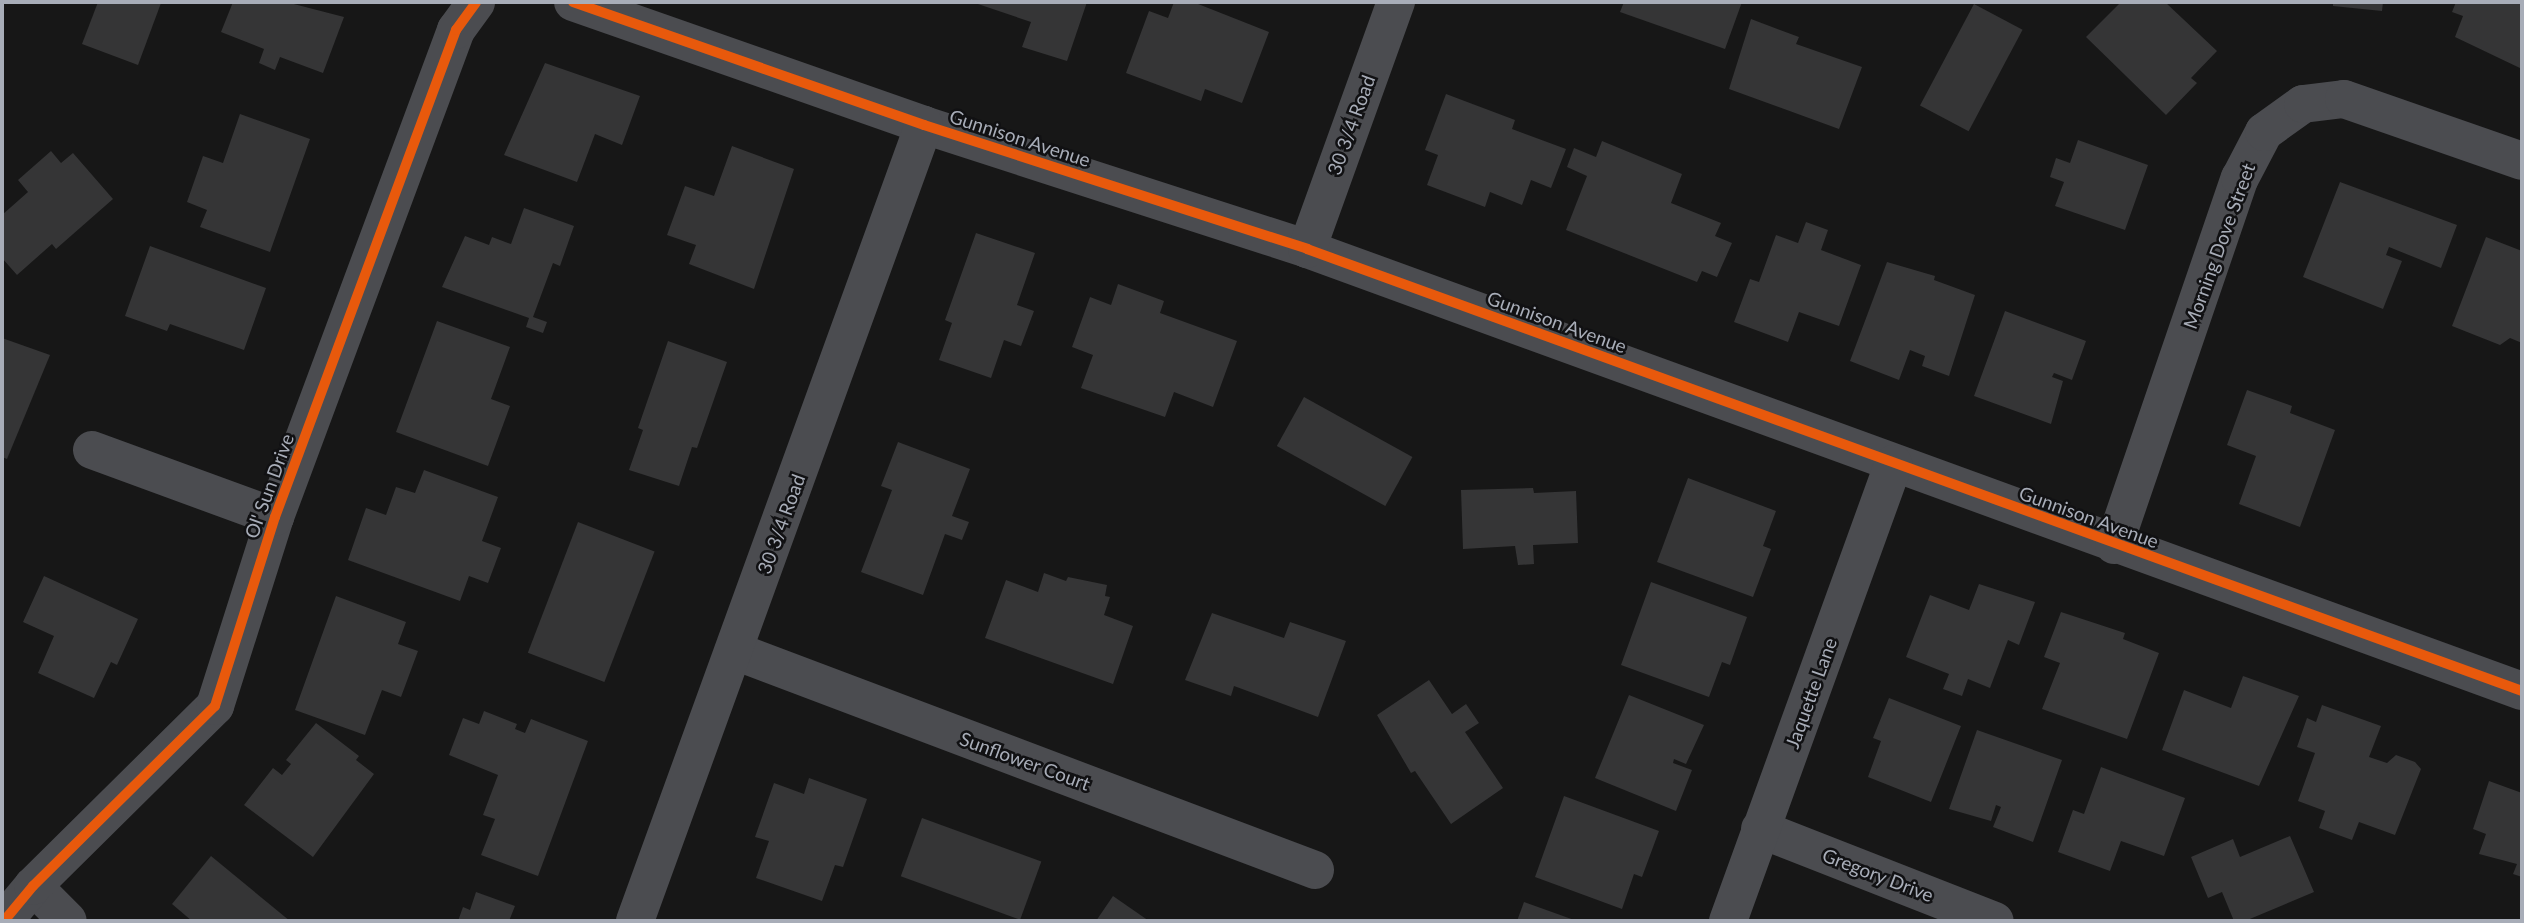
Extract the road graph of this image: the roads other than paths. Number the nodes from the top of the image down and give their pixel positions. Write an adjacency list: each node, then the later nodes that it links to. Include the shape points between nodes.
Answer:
1 (476, 2): 9 (street, Ol' Sun Drive, via 456,30)
2 (573, 2): 4 (street, Gunnison Avenue)
3 (1396, 2): 6 (street, 30 3/4 Road)
4 (923, 125): 6 (street, Gunnison Avenue); 11 (street, 30 3/4 Road)
5 (2522, 161): 10 (street, Morning Dove Street, via 2344,99 2303,104 2264,132 2240,178)
6 (1307, 248): 8 (street, Gunnison Avenue)
7 (92, 450): 9 (street, Ol' Sun Drive)
8 (1894, 464): 10 (street, Gunnison Avenue); 13 (street, Jaquette Lane)
9 (275, 517): 15 (street, Ol' Sun Drive, via 215,706)
10 (2114, 545): 12 (street, Gunnison Avenue)
11 (736, 651): 14 (street, Sunflower Court); 18 (street, 30 3/4 Road)
12 (2522, 691)
13 (1760, 830): 19 (street, Jaquette Lane); 20 (street, Gregory Drive)
14 (1315, 870)
15 (33, 886): 16 (street, Ol' Sun Drive); 17 (street)
16 (4, 921)
17 (68, 921)
18 (635, 921)
19 (1728, 921)
20 (1995, 921)

